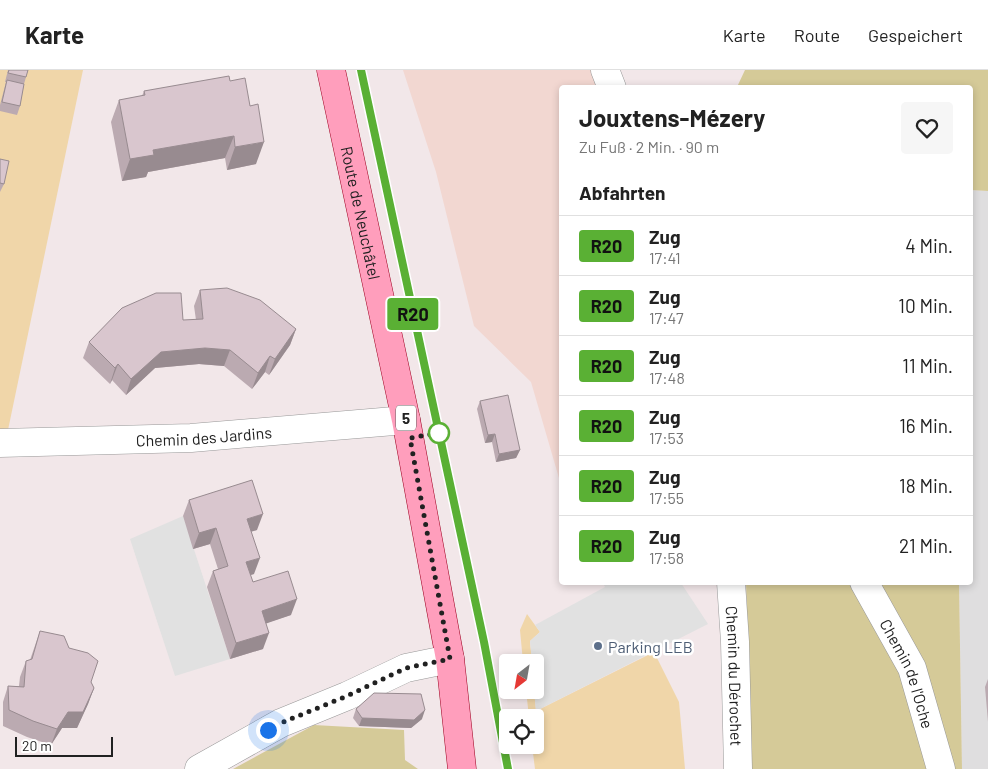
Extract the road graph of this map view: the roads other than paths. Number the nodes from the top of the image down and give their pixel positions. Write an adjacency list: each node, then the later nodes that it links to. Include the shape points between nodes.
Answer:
1 (332, 70): 4 (main road, Route de Neuchâtel / 5)
2 (605, 70): 3 (street)
3 (611, 85)
4 (406, 420): 5 (street, Chemin des Jardins, via 192,438); 8 (main road, Route de Neuchâtel / 5)
5 (0, 443)
6 (731, 585): 11 (street, Chemin du Dérochet)
7 (866, 585): 12 (street, Chemin de l'Oche, via 912,668)
8 (450, 659): 9 (street, via 406,668 281,723); 10 (main road, Route de Neuchâtel / 5)
9 (199, 769)
10 (462, 769)
11 (738, 769)
12 (941, 769)

